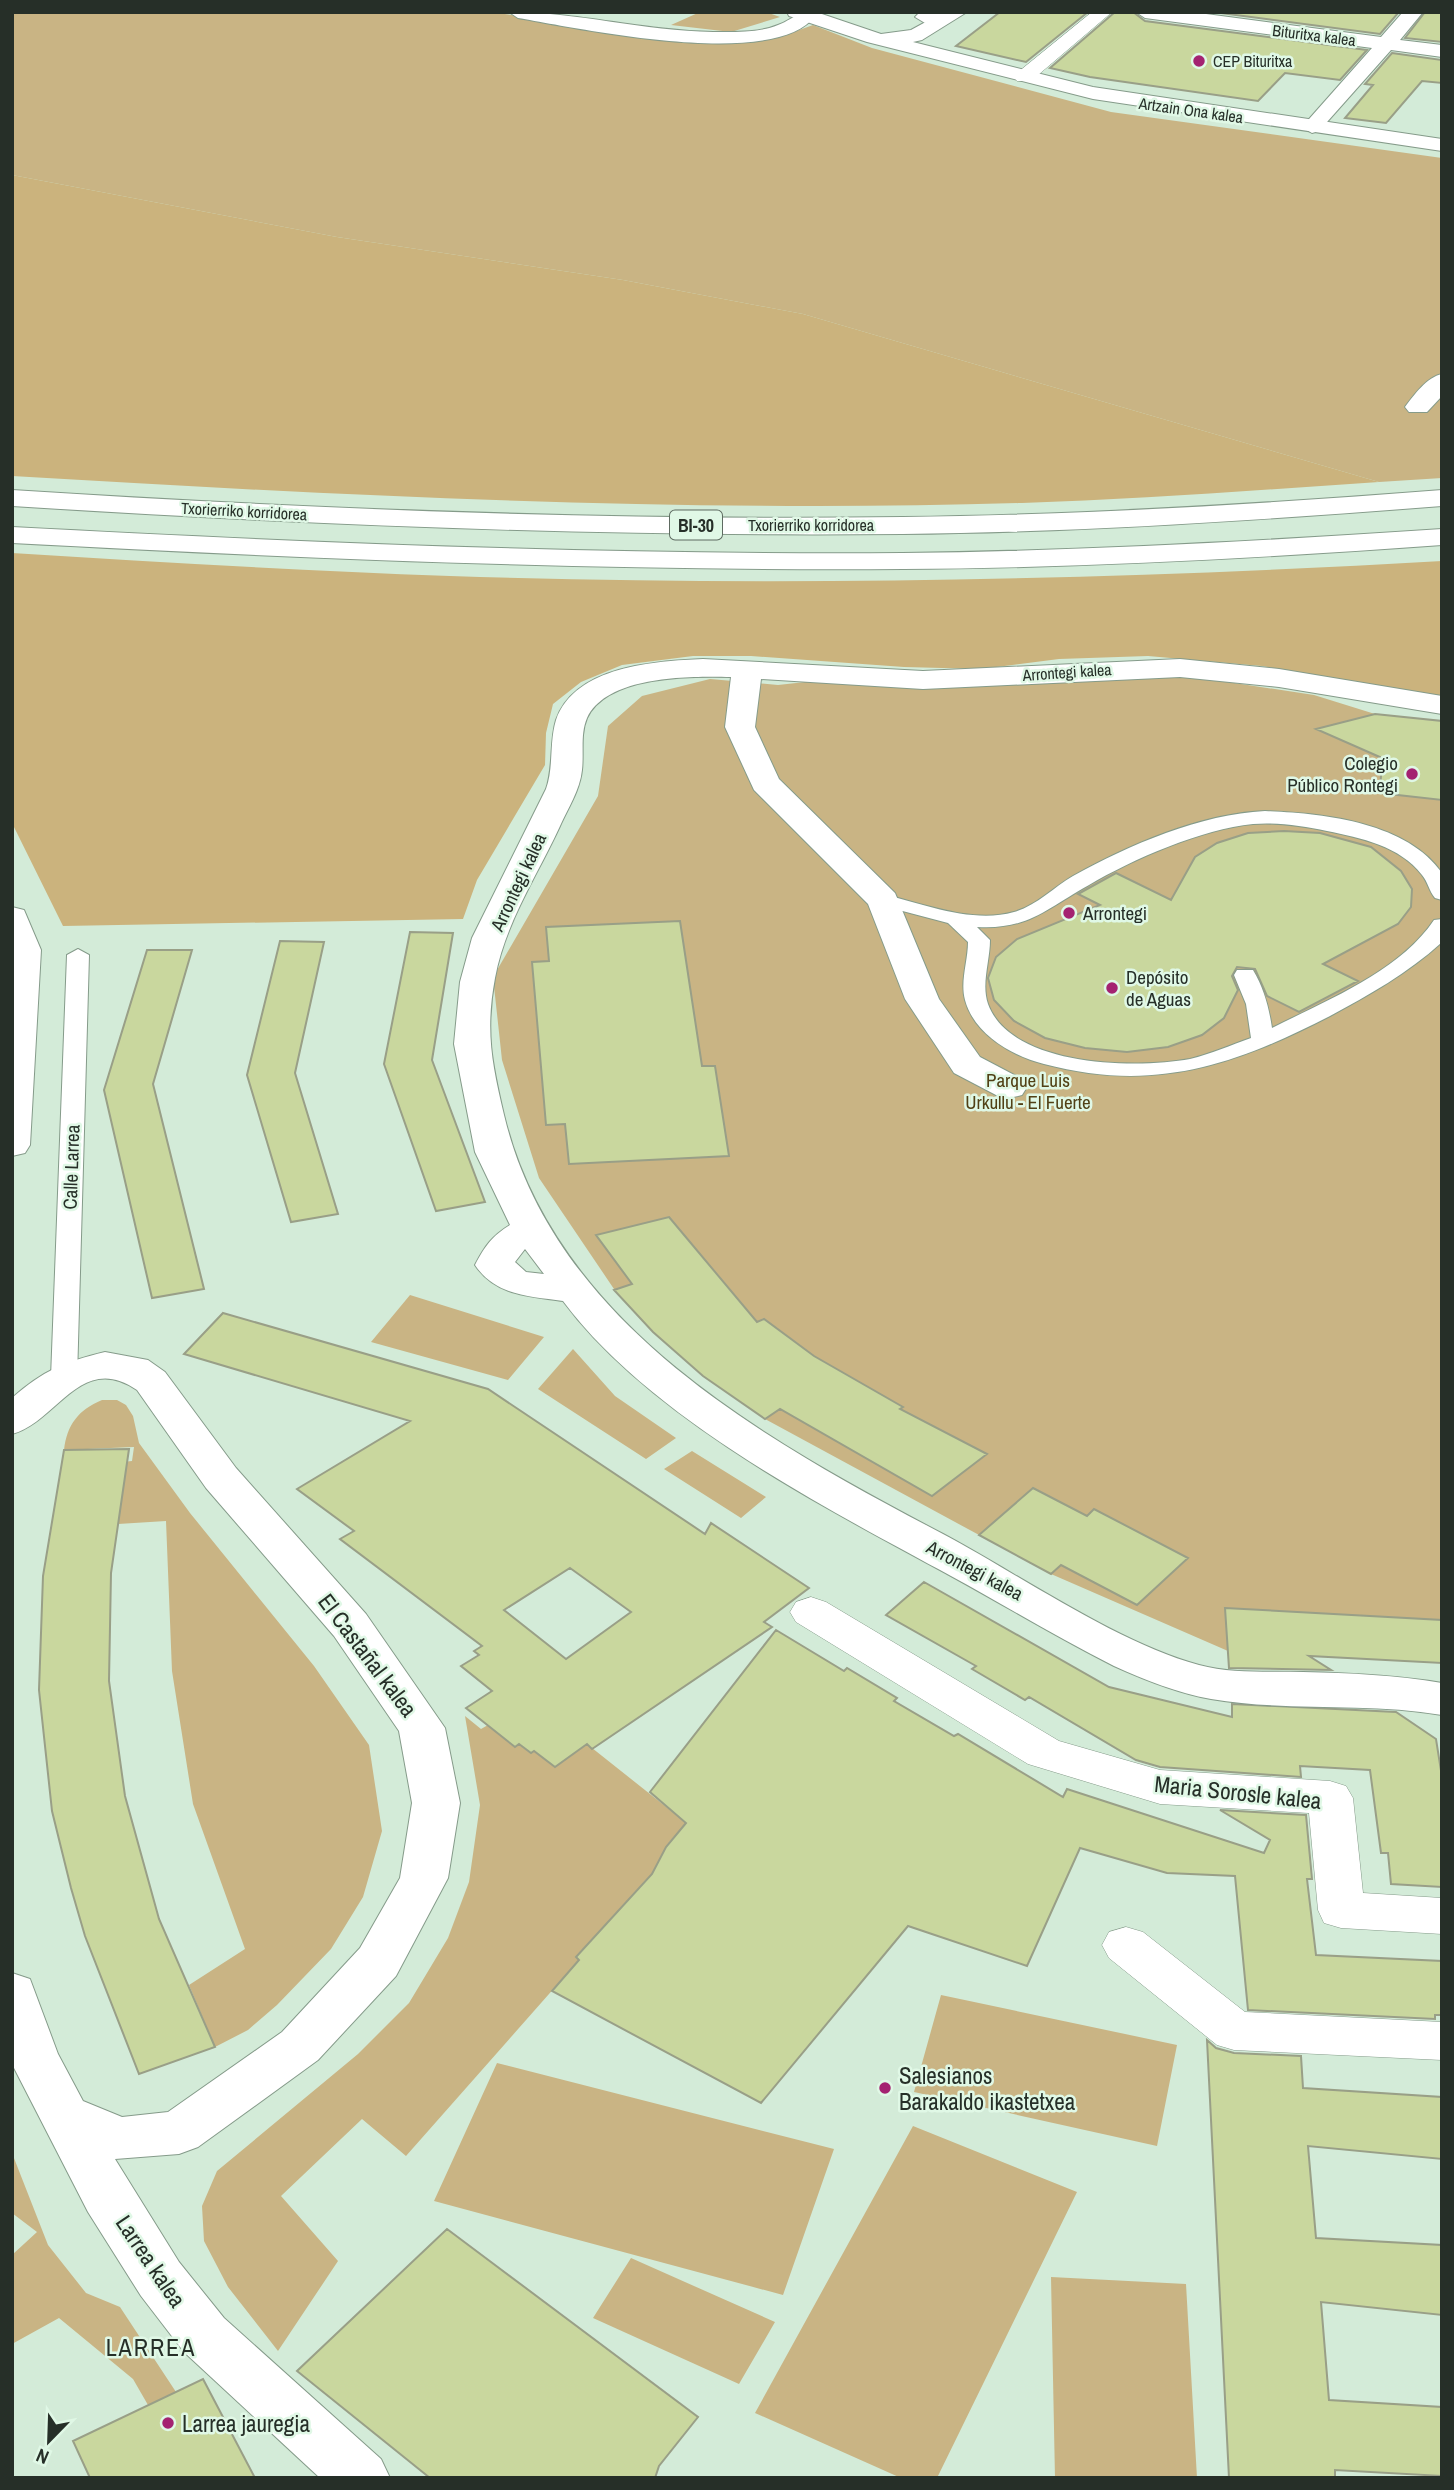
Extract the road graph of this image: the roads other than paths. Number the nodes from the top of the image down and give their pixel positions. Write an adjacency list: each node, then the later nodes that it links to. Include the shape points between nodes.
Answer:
1 (518, 12): 7 (main road, via 725,39 751,38 791,26)
2 (958, 12): 8 (main road)
3 (1103, 12): 15 (street)
4 (1145, 12): 10 (main road, Bituritxa kalea)
5 (1278, 12): 10 (main road)
6 (1414, 12): 12 (main road)
7 (807, 13): 9 (main road, Artzain Ona kalea); 11 (main road, Artzain Ona kalea)
8 (932, 19): 9 (main road); 11 (main road, via 915,36); 14 (main road, via 932,48)
9 (842, 20): 11 (main road, Artzain Ona kalea)
10 (1263, 28): 12 (main road, Bituritxa kalea)
11 (882, 36): 14 (main road, Artzain Ona kalea)
12 (1385, 44): 13 (main road, Bituritxa kalea); 16 (main road)
13 (1442, 51)
14 (944, 56): 15 (main road, Artzain Ona kalea)
15 (1024, 77): 16 (main road, Artzain Ona kalea, via 1143,103)
16 (1312, 127): 17 (main road, Artzain Ona kalea)
17 (1442, 145)
18 (1442, 381): 19 (main road)
19 (1418, 407)
20 (12, 498): 21 (main road, Txorierriko korridorea / BI-30, via 468,521 821,526 1153,520)
21 (1442, 498)
22 (12, 534): 23 (main road, Txorierriko korridorea / BI-30, via 365,554 793,562 1113,557)
23 (1442, 537)
24 (747, 669): 25 (main road, Arrontegi kalea, via 864,680 934,680 1182,668); 27 (main road, via 740,727 765,783); 38 (main road, Arrontegi kalea, via 703,665 628,678 596,692 570,720 565,779 505,903 478,973 472,1041 496,1164)
25 (1442, 705)
26 (1442, 894): 30 (lane, via 1436,876 1410,852 1370,834 1321,823 1252,818 1179,838 1129,859 1085,878)
27 (883, 900): 29 (lane); 36 (main road, via 922,999 967,1065)
28 (12, 917): 37 (main road, via 24,950)
29 (956, 918): 30 (lane); 33 (lane, via 979,940)
30 (1017, 918): 33 (lane, via 995,936)
31 (1442, 925): 35 (lane, via 1440,934 1411,958)
32 (78, 955): 40 (lane, Calle Larrea)
33 (981, 960): 35 (lane, via 971,982 980,1011 1002,1037 1037,1056 1139,1071 1202,1063)
34 (1245, 975): 35 (lane, via 1257,1004)
35 (1263, 1041)
36 (1009, 1087)
37 (12, 1145)
38 (530, 1229): 39 (main road, Arrontegi kalea); 39 (main road, via 505,1244 494,1265 515,1282)
39 (573, 1290): 43 (main road, Arrontegi kalea, via 677,1392 760,1450 1143,1661 1184,1677 1231,1687 1415,1693)
40 (64, 1378): 41 (main road, El Castañal kalea); 48 (main road, El Castañal kalea, via 105,1366 134,1369 151,1381 220,1478 350,1625 422,1728 436,1803 424,1878 378,1962 300,2046 179,2132 120,2139)
41 (12, 1421)
42 (811, 1612): 44 (street, Maria Sorosle kalea, via 1044,1753 1160,1787 1330,1798 1341,1910)
43 (1442, 1699)
44 (1442, 1916)
45 (1126, 1945): 47 (street, via 1234,2031)
46 (14, 2007): 48 (main road, Larrea kalea)
47 (1442, 2041)
48 (65, 2116): 49 (main road, Larrea kalea, via 107,2196 160,2279 204,2334)
49 (361, 2478)

